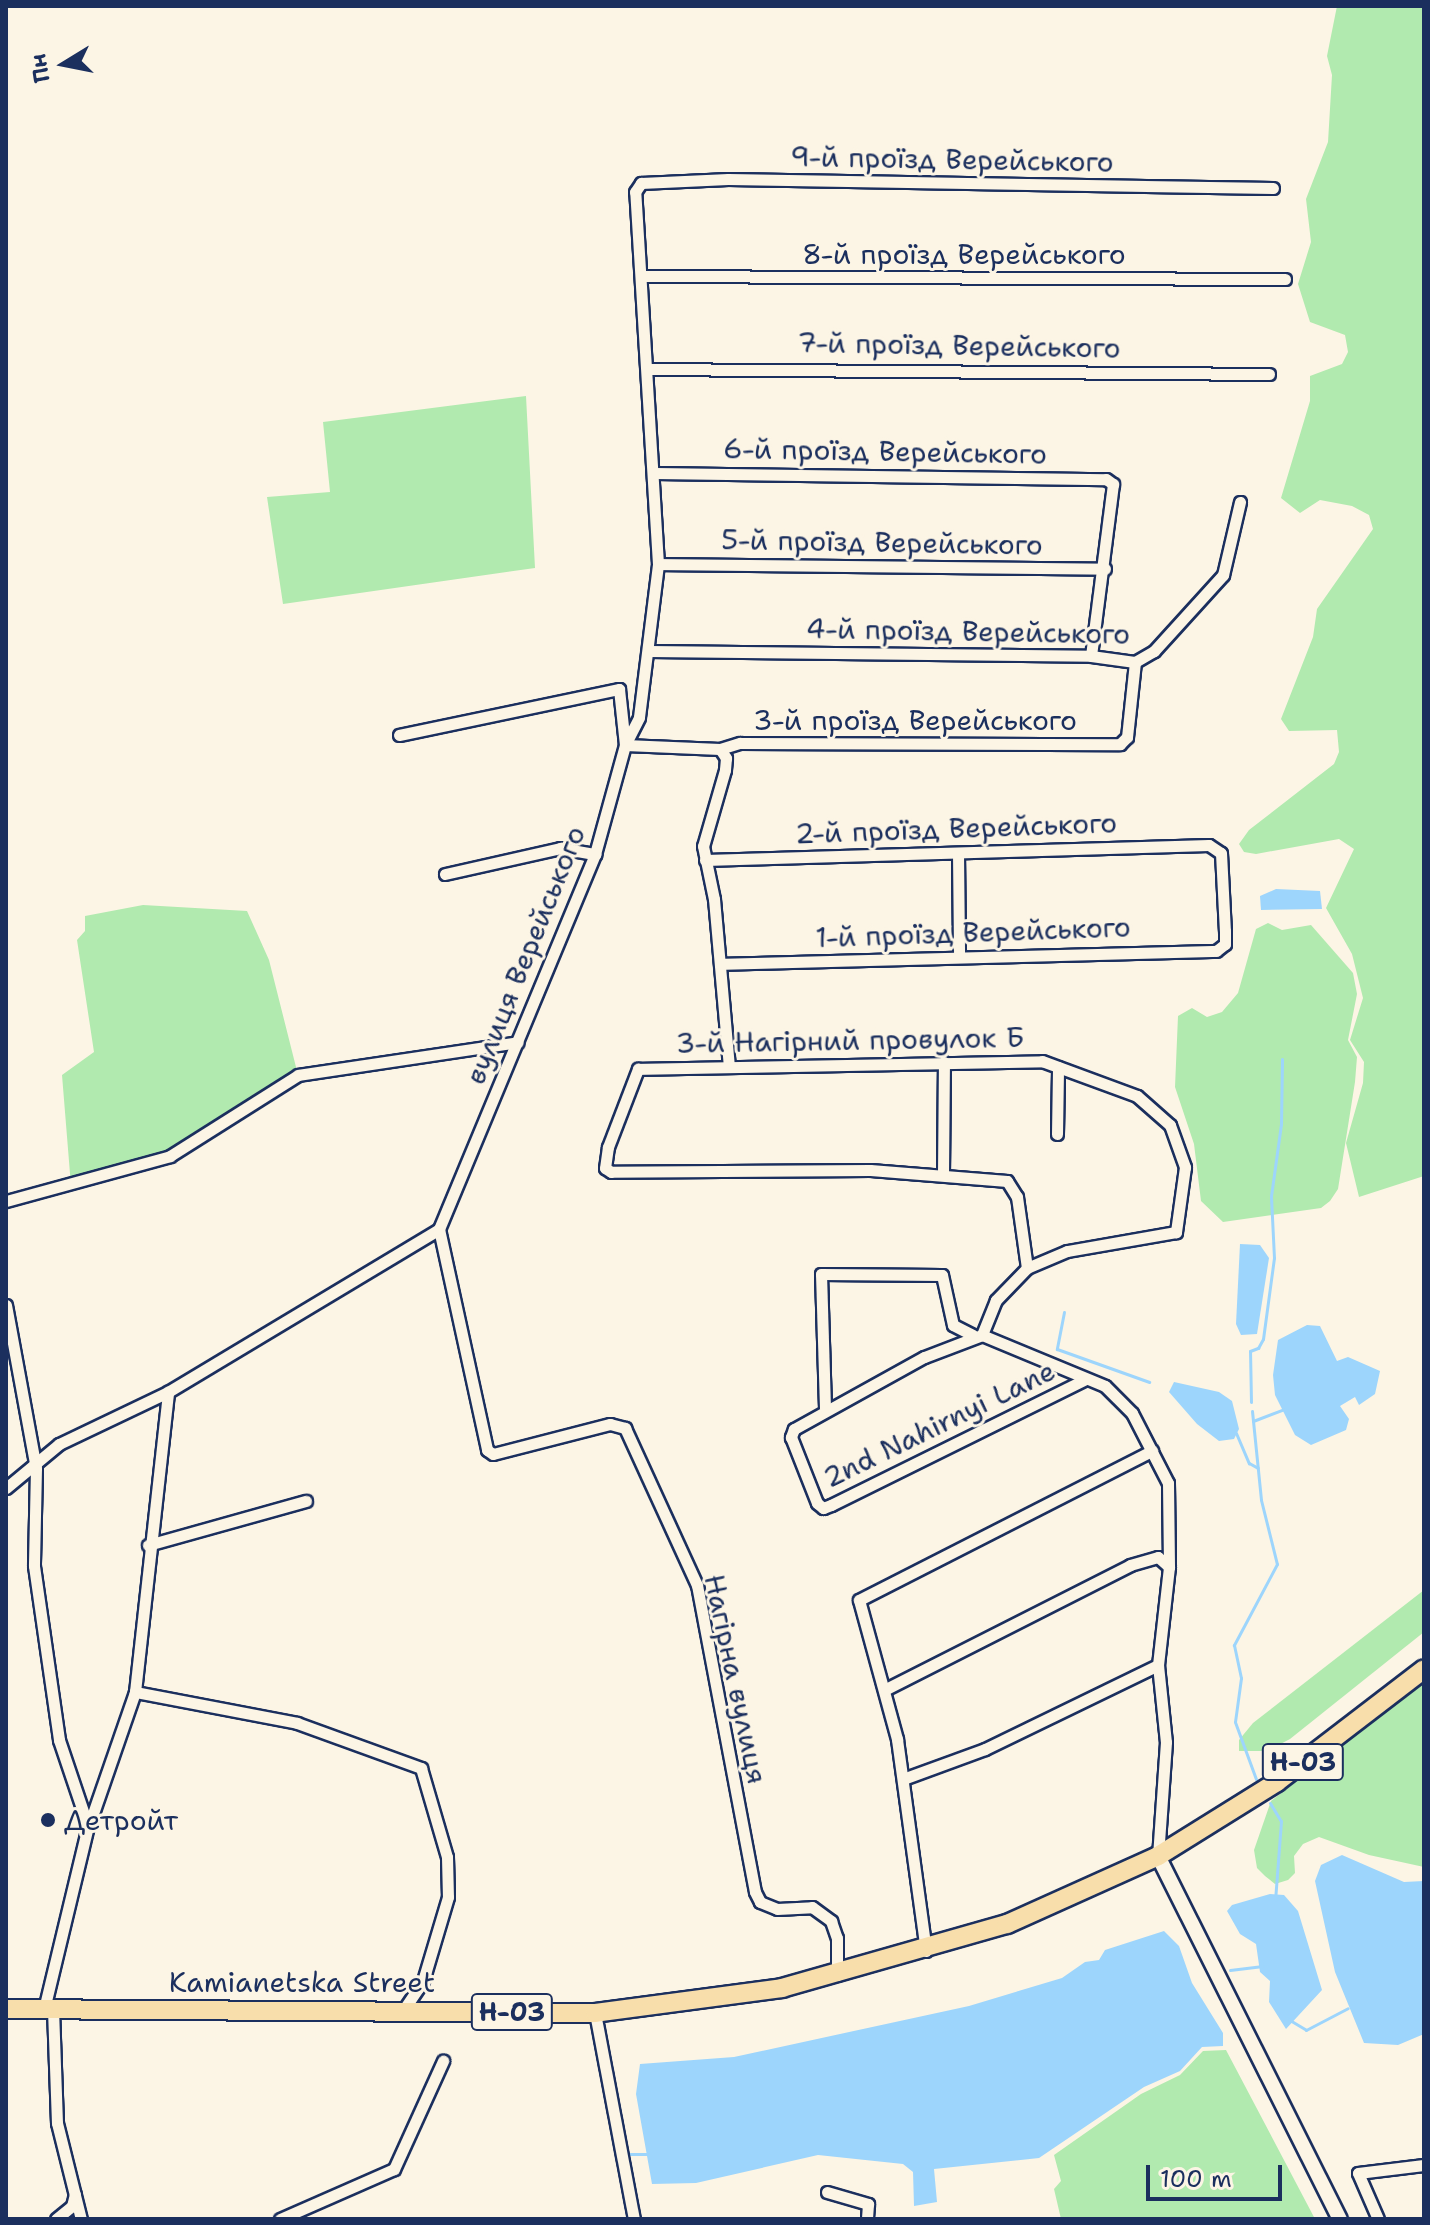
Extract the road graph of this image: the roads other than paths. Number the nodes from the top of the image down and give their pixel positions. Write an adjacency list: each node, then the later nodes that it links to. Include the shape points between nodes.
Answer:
1 (1273, 188): 2 (street, 9-й проїзд Верейського, via 728,179 641,183)
2 (635, 192): 3 (street, вулиця Верейського)
3 (642, 276): 4 (street, 8-й проїзд Верейського); 5 (street, вулиця Верейського)
4 (1285, 279)
5 (648, 369): 6 (street, 7-й проїзд Верейського); 7 (street, вулиця Верейського)
6 (1269, 374)
7 (655, 473): 9 (street, вулиця Верейського); 10 (street, 6-й проїзд Верейського, via 1106,479 1113,484)
8 (1240, 502): 13 (street, 4-й проїзд Верейського, via 1223,575 1154,651)
9 (658, 564): 10 (street, 5-й проїзд Верейського); 11 (street, вулиця Верейського)
10 (1105, 569): 12 (street)
11 (649, 651): 12 (street, 4-й проїзд Верейського); 15 (street, вулиця Верейського, via 639,717)
12 (1091, 656): 13 (street, 4-й проїзд Верейського)
13 (1135, 662): 16 (street, 3-й проїзд Верейського, via 1127,737 1120,744 740,743)
14 (399, 735): 15 (street, via 619,689)
15 (625, 745): 16 (street, 3-й проїзд Верейського); 18 (street, вулиця Верейського)
16 (720, 749): 19 (street, via 725,770 703,846)
17 (958, 853): 19 (street, 2-й проїзд Верейського); 21 (street, 2-й проїзд Верейського, via 1209,845 1221,853); 22 (street)
18 (595, 854): 20 (street, via 560,848); 24 (street, вулиця Верейського)
19 (705, 860): 23 (street, via 711,870)
20 (445, 874)
21 (1225, 944): 22 (street, 1-й проїзд Верейського, via 1216,951)
22 (959, 956): 23 (street, 1-й проїзд Верейського)
23 (721, 964): 26 (street)
24 (518, 1042): 30 (street, via 298,1075 170,1156); 31 (street, вулиця Верейського)
25 (944, 1062): 26 (street, 3-й Нагірний провулок Б); 27 (street, 3-й Нагірний провулок Б, via 1042,1061); 29 (street)
26 (729, 1066): 29 (street, 3-й Нагірний провулок Б, via 638,1069 605,1168)
27 (1058, 1067): 28 (street); 32 (street, 3-й Нагірний провулок Б, via 1121,1089 1166,1118 1185,1167 1181,1226 1176,1232 1067,1251)
28 (1057, 1134)
29 (943, 1173): 32 (street, 3-й Нагірний провулок Б, via 1007,1181 1014,1188)
30 (6, 1201)
31 (439, 1229): 38 (street); 54 (street, Нагірна вулиця, via 487,1450 493,1454 610,1424 625,1428 697,1585 755,1892 760,1902 777,1909 812,1907 831,1921 837,1938)
32 (1027, 1268): 35 (street, via 996,1300)
33 (6, 1305): 41 (street)
34 (960, 1333): 35 (street); 36 (street); 39 (street, via 953,1325 944,1279 936,1273 821,1274)
35 (982, 1335): 36 (street, 2nd Nahirnyi Lane); 37 (street)
36 (951, 1344): 39 (street, 2nd Nahirnyi Lane)
37 (1086, 1379): 39 (street, 2nd Nahirnyi Lane, via 823,1508 791,1437 801,1422); 40 (street, via 1120,1399)
38 (168, 1392): 41 (street, via 59,1444); 44 (street)
39 (825, 1408)
40 (1152, 1451): 45 (street, via 1168,1483); 48 (street, via 859,1600)
41 (36, 1468): 42 (street); 51 (street, via 34,1566 56,1724)
42 (6, 1488)
43 (306, 1501): 44 (street)
44 (148, 1545): 49 (street)
45 (1169, 1567): 46 (street); 48 (street, via 1158,1557 1130,1565)
46 (1158, 1665): 50 (street, via 985,1749); 52 (street, via 1166,1727)
47 (1424, 1669): 52 (main road, Kamianetska Street / Н-03, via 1277,1782)
48 (886, 1689): 50 (street)
49 (135, 1692): 51 (street); 57 (street, via 297,1723 421,1768 447,1857 448,1897 423,1981)
50 (903, 1779): 53 (street)
51 (88, 1826): 56 (street)
52 (1158, 1856): 53 (main road, Kamianetska Street / Н-03, via 1007,1924); 69 (street)
53 (926, 1951): 54 (main road, Kamianetska Street / Н-03)
54 (837, 1975): 58 (main road, Kamianetska Street / Н-03, via 737,1995)
55 (6, 2009): 56 (main road, Kamianetska Street / Н-03)
56 (48, 2009): 57 (main road, Kamianetska Street / Н-03); 62 (street, via 57,2123)
57 (403, 2011): 58 (main road, Kamianetska Street / Н-03)
58 (595, 2013): 67 (street)
59 (443, 2061): 66 (street, via 394,2169)
60 (1424, 2165): 70 (street, via 1358,2173)
61 (827, 2192): 68 (street, via 868,2204)
62 (75, 2194): 63 (street, via 72,2206); 65 (street)
63 (58, 2219): 64 (street)
64 (72, 2219)
65 (81, 2219)
66 (280, 2219)
67 (634, 2219)
68 (867, 2219)
69 (1340, 2219)
70 (1378, 2219)

